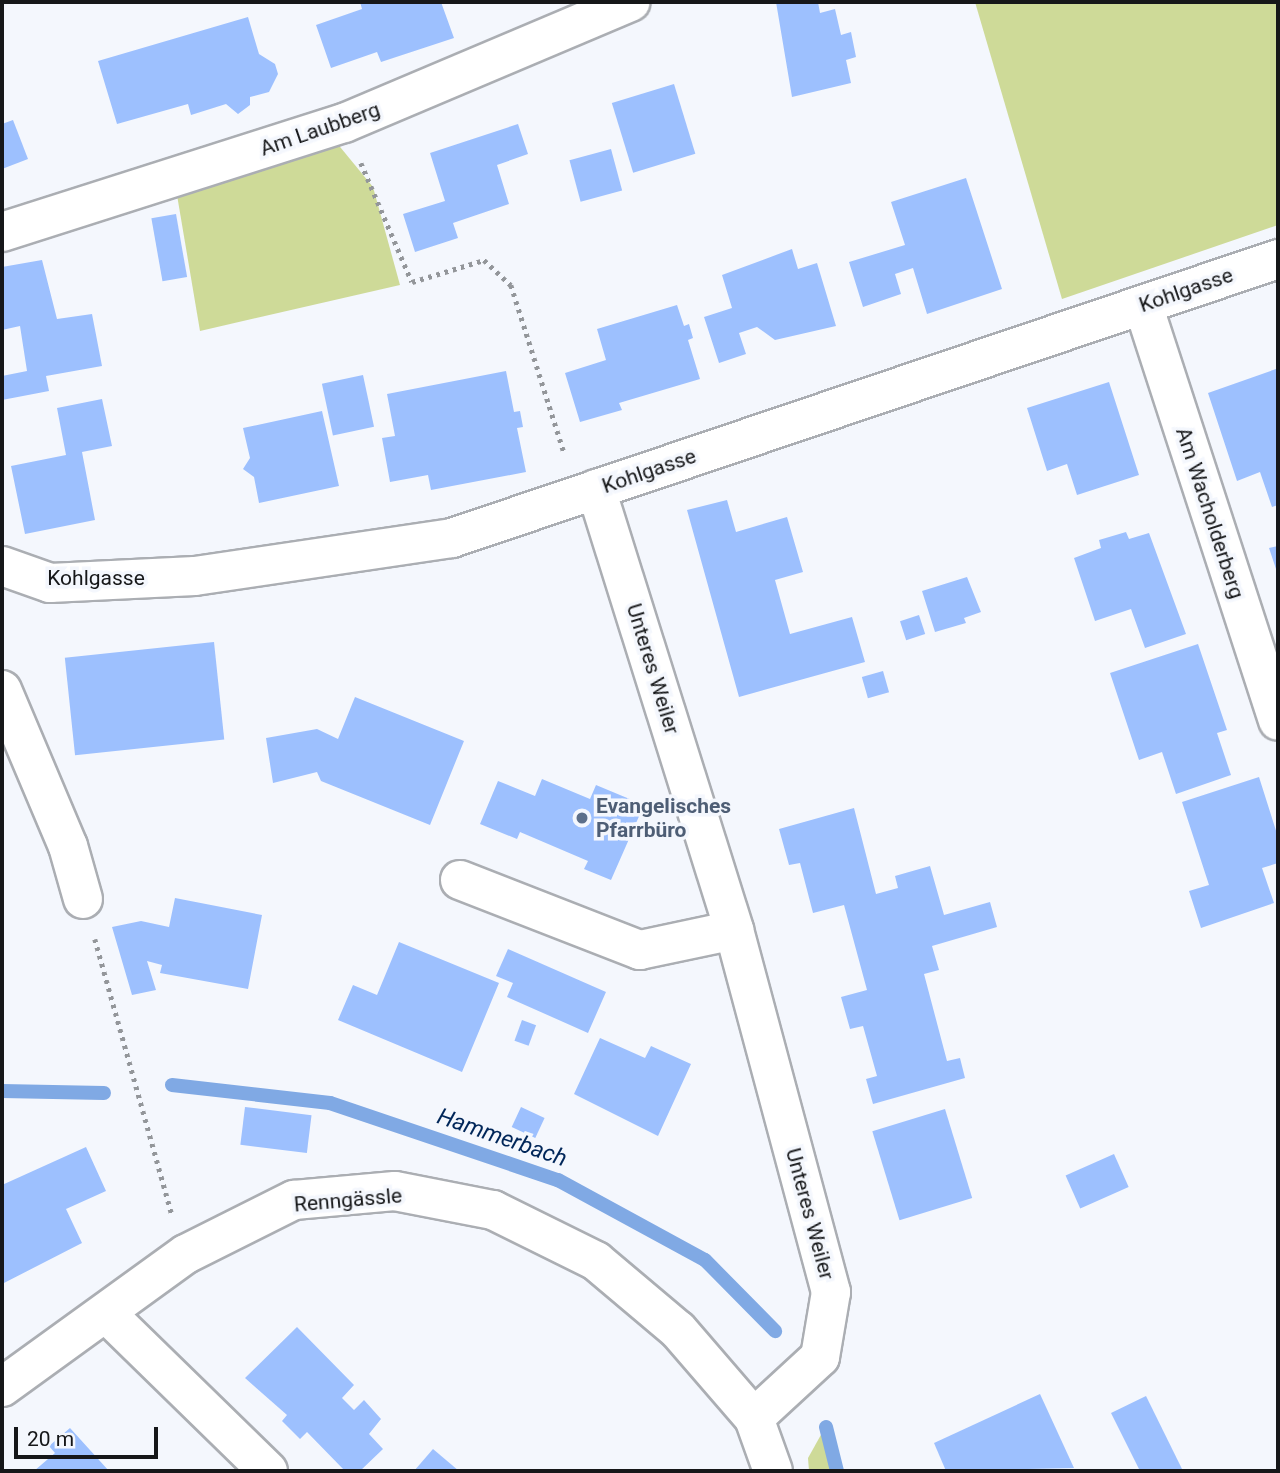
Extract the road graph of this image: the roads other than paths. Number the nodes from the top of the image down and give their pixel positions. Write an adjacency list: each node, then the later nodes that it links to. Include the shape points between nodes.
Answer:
1 (630, 2): 2 (street, Am Laubberg, via 344,123)
2 (2, 232)
3 (1278, 259): 4 (street, Kohlgasse)
4 (1143, 305): 5 (street, Kohlgasse); 8 (street, Am Wacholderberg)
5 (596, 489): 6 (street, Kohlgasse, via 453,538 195,576 50,583); 11 (street, Unteres Weiler)
6 (2, 566)
7 (2, 690): 10 (street, via 68,846)
8 (1278, 721)
9 (460, 880): 11 (street, via 640,950)
10 (83, 899)
11 (734, 930): 14 (street, Unteres Weiler, via 831,1292 820,1357)
12 (107, 1314): 13 (street, Renngässle); 14 (street, Renngässle, via 186,1254 294,1200 395,1191 493,1210 596,1261 678,1330); 15 (street)
13 (2, 1387)
14 (754, 1418): 16 (street)
15 (268, 1471)
16 (773, 1471)

